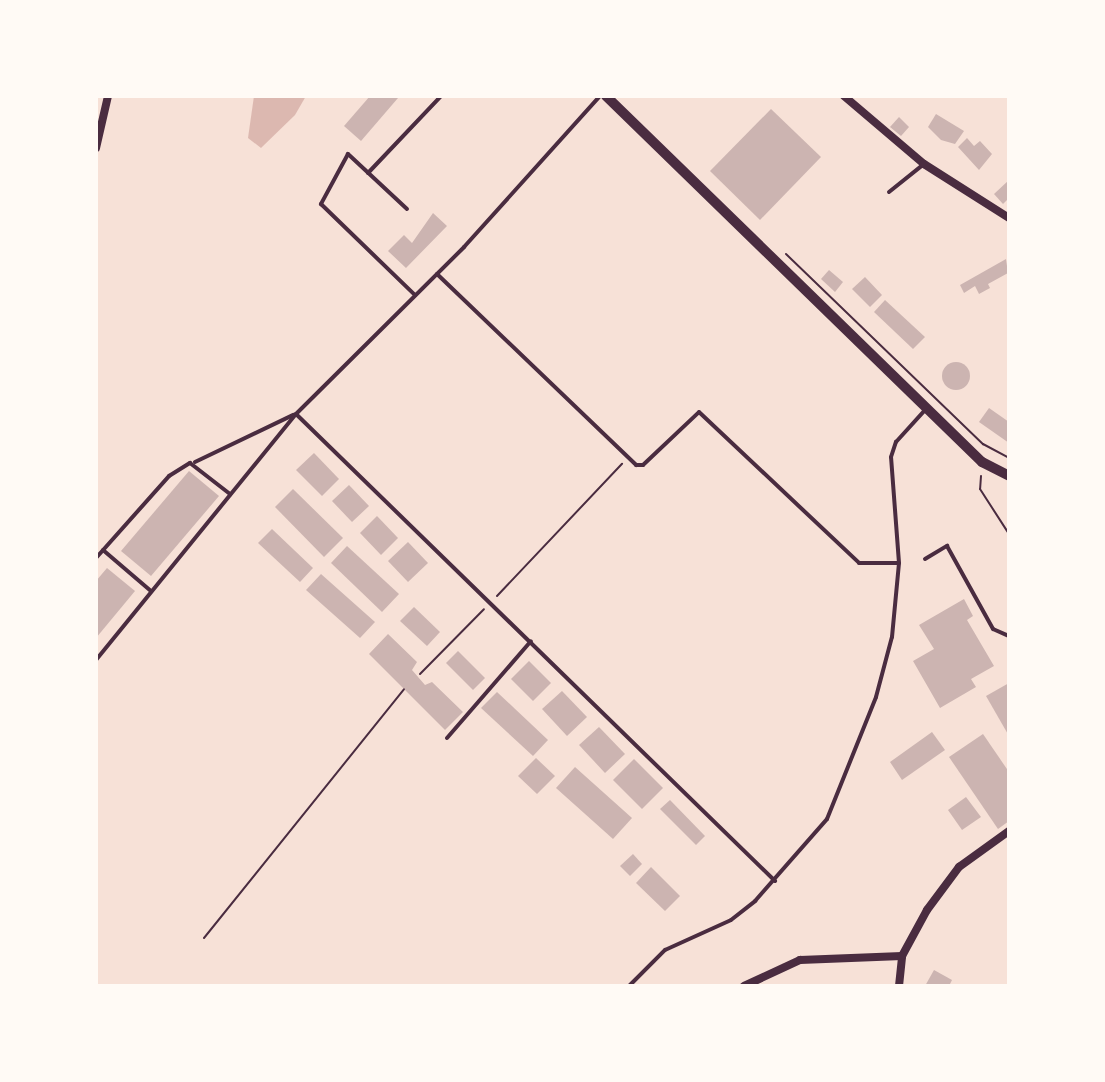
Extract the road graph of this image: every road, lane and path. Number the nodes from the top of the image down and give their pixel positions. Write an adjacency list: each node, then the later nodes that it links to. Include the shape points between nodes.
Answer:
1 (108, 96): 5 (street)
2 (441, 96): 7 (lane)
3 (603, 96): 12 (lane); 14 (street)
4 (844, 96): 6 (street)
5 (96, 148)
6 (924, 164): 8 (lane); 10 (street)
7 (368, 173): 9 (lane); 13 (lane, via 348,154 321,204)
8 (889, 192)
9 (407, 209)
10 (1009, 218)
11 (785, 252): 17 (path, via 983,444)
12 (437, 274): 13 (lane); 16 (lane)
13 (415, 295): 15 (lane)
14 (928, 408): 19 (street); 26 (lane, via 904,430 891,457)
15 (296, 414): 18 (lane); 21 (lane); 28 (lane)
16 (628, 457): 26 (lane, via 643,465 699,412 859,563); 28 (path)
17 (1009, 458)
18 (195, 462): 21 (lane); 23 (lane, via 169,476)
19 (982, 462): 20 (street); 22 (path, via 980,489)
20 (1009, 476)
21 (230, 494): 27 (lane)
22 (1009, 534)
23 (103, 550): 24 (lane); 27 (lane)
24 (96, 558)
25 (925, 559): 29 (lane, via 947,546 993,629)
26 (899, 563): 36 (lane, via 892,637 849,768 827,819)
27 (151, 591): 31 (lane)
28 (491, 603): 30 (lane); 32 (path)
29 (1009, 636)
30 (531, 641): 34 (lane); 36 (lane)
31 (96, 660)
32 (420, 674)
33 (404, 689): 37 (path)
34 (447, 738)
35 (1009, 831): 38 (street, via 959,867)
36 (775, 881): 39 (lane, via 731,920 665,950)
37 (204, 938)
38 (902, 956): 40 (street, via 800,960); 41 (street)
39 (629, 986)
40 (744, 986)
41 (899, 986)

